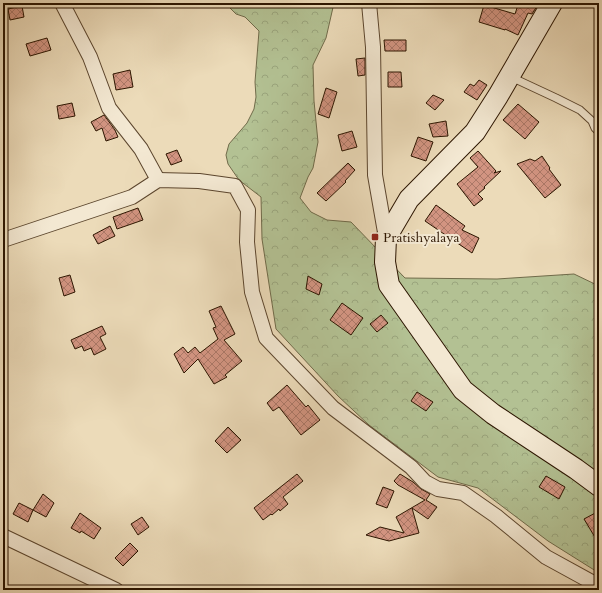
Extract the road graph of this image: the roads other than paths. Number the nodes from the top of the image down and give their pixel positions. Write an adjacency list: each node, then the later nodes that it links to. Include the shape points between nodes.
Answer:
1 (62, 3): 6 (street, via 90,57 109,108 141,149)
2 (369, 3): 7 (street, via 373,47 375,175)
3 (552, 3): 4 (main road)
4 (510, 77): 5 (lane, via 580,110); 7 (main road, via 475,132 409,199)
5 (599, 132)
6 (158, 180): 8 (street, via 132,197); 11 (street, via 199,181 235,186 248,210 247,242 252,292 266,338 333,408 410,467 425,482 438,489 463,493 546,557)
7 (386, 238): 9 (main road, via 385,262 389,285 463,390 492,414)
8 (3, 240)
9 (599, 486)
10 (3, 536): 12 (street)
11 (599, 586)
12 (116, 590)

